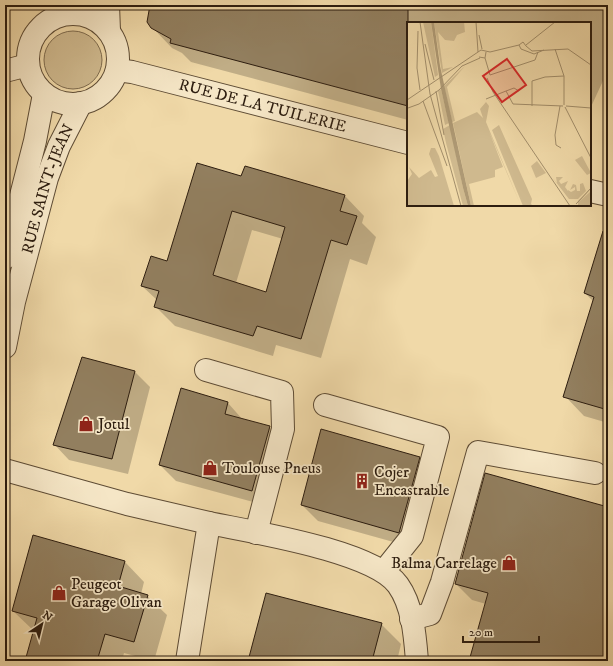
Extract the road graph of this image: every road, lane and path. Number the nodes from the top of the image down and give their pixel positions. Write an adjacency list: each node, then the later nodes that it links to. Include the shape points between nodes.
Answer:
1 (108, 5): 3 (street)
2 (64, 10): 3 (street, via 88,16); 4 (street, via 38,29 31,40)
3 (109, 31): 5 (street, via 117,50)
4 (28, 65): 6 (street); 7 (street, via 33,81)
5 (117, 70): 8 (street, via 104,92); 9 (street, RUE DE LA TUILERIE)
6 (5, 71)
7 (44, 94): 8 (street, via 62,103); 12 (street, RUE SAINT-JEAN, via 35,141)
8 (81, 103): 13 (street, RUE SAINT-JEAN, via 59,146 47,178)
9 (407, 143)
10 (591, 190): 11 (street)
11 (608, 195)
12 (5, 258)
13 (5, 347)
14 (206, 370): 19 (street, via 282,392 283,429)
15 (325, 405): 20 (street, via 438,437 412,536)
16 (5, 470): 18 (street, via 127,504)
17 (595, 473): 21 (street, via 478,452 442,582 430,614)
18 (210, 523): 19 (street); 22 (street)
19 (256, 533): 20 (street, via 280,537 357,559)
20 (384, 571): 21 (street, via 398,584 407,602)
21 (411, 619): 23 (street)
22 (187, 661)
23 (417, 661)

